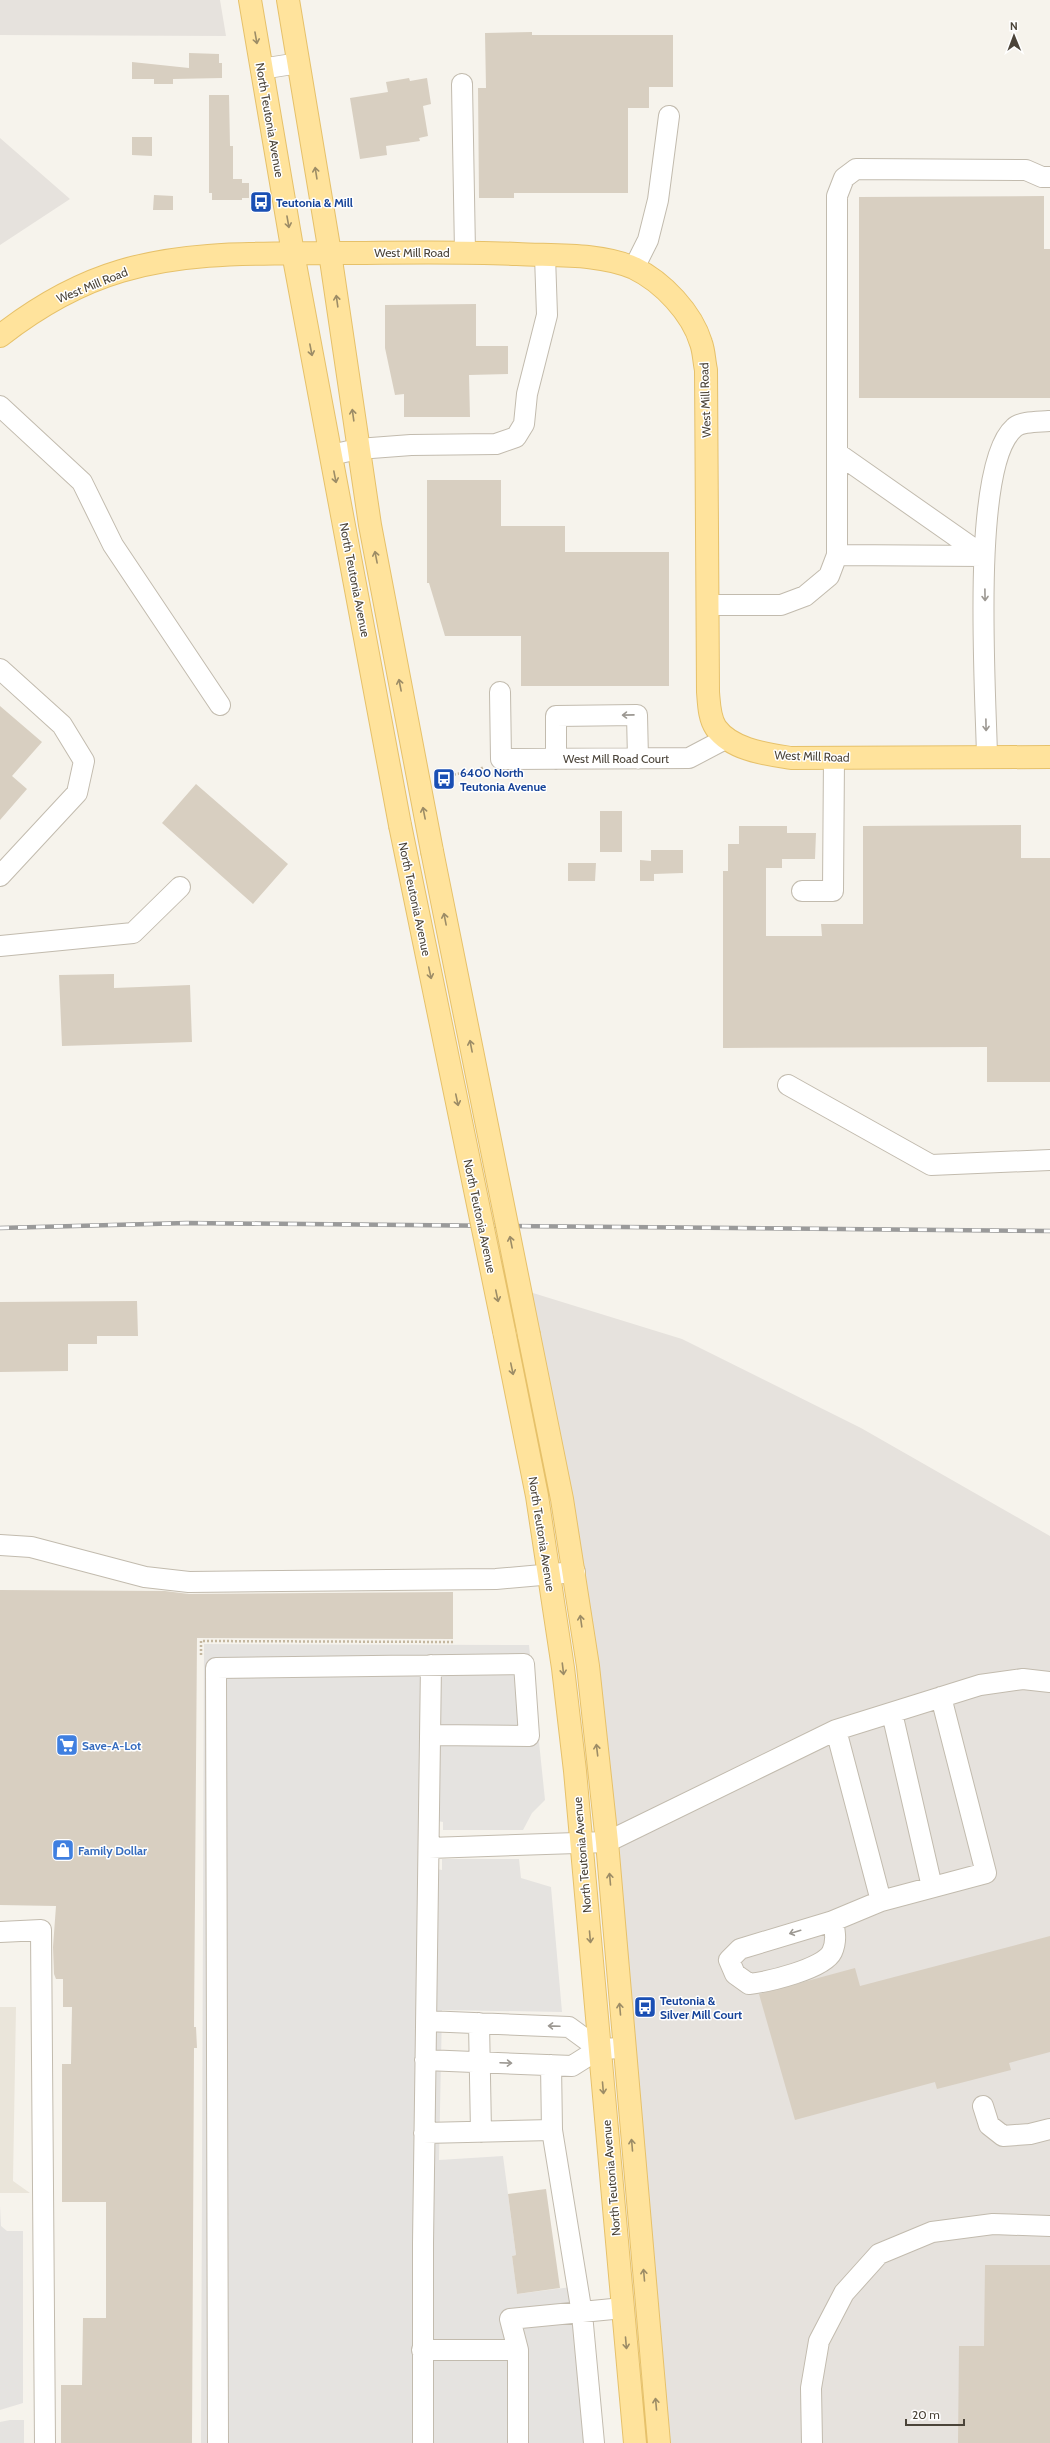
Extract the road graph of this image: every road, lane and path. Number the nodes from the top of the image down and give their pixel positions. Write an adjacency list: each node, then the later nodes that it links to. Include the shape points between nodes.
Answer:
1 (250, 0): 4 (main road, North Teutonia Avenue, one-way to 4)
2 (288, 0): 3 (main road, North Teutonia Avenue)
3 (299, 63): 4 (street); 10 (main road, North Teutonia Avenue, one-way to 3)
4 (261, 69): 9 (main road, North Teutonia Avenue, one-way to 9)
5 (462, 84): 8 (street)
6 (669, 116): 12 (street, via 658,200 648,240)
7 (1050, 177): 17 (street, via 1042,177 1026,170 856,169 844,178 837,196)
8 (465, 252): 10 (main road, West Mill Road); 11 (main road, West Mill Road)
9 (293, 253): 10 (main road, West Mill Road); 13 (main road, West Mill Road, via 173,259 120,271 68,292 21,319); 18 (main road, North Teutonia Avenue, one-way to 18)
10 (330, 253): 16 (main road, North Teutonia Avenue, one-way to 10)
11 (545, 256): 12 (main road, West Mill Road, via 598,258); 16 (street, via 547,315 527,394 524,424 516,437 496,444 411,445)
12 (634, 268): 21 (main road, West Mill Road, via 663,288 677,302 701,343 706,370)
13 (0, 336)
14 (0, 406): 24 (street, via 82,482 113,545)
15 (1049, 421): 20 (street, via 1015,426 1001,446 988,493)
16 (358, 449): 18 (street); 40 (main road, North Teutonia Avenue, one-way to 16, bridge, via 432,851)
17 (837, 453): 19 (street); 20 (street)
18 (331, 455): 41 (main road, North Teutonia Avenue, one-way to 41, bridge, via 400,825 537,1496)
19 (837, 555): 20 (street); 21 (street, via 829,576 805,596 781,605)
20 (984, 556): 27 (street, one-way to 27)
21 (707, 605): 25 (main road, West Mill Road, via 709,709 716,727)
22 (0, 669): 33 (street, via 62,726 84,761 77,793)
23 (500, 692): 29 (street)
24 (220, 706)
25 (727, 738): 26 (main road, West Mill Road, via 764,754 791,758); 31 (street, West Mill Road Court, via 689,758)
26 (834, 757): 27 (main road, West Mill Road); 35 (street, via 833,891)
27 (987, 757): 28 (main road, West Mill Road)
28 (1050, 757)
29 (501, 759): 30 (street, West Mill Road Court); 32 (path, via 478,770)
30 (556, 759): 31 (street, West Mill Road Court); 31 (street, one-way to 30, via 637,715 556,716)
31 (638, 759)
32 (446, 776)
33 (0, 876)
34 (180, 887): 36 (street, via 133,933)
35 (802, 891)
36 (0, 946)
37 (788, 1085): 38 (street, via 931,1165)
38 (1050, 1160)
39 (0, 1546): 41 (street, via 30,1547 146,1577 189,1582 496,1579)
40 (575, 1572): 41 (street); 49 (main road, North Teutonia Avenue, one-way to 40, via 588,1666)
41 (549, 1574): 48 (main road, North Teutonia Avenue, one-way to 48, via 575,1770)
42 (431, 1665): 47 (street); 47 (street, via 524,1664 529,1736); 73 (street, via 216,1668)
43 (1050, 1682): 44 (street, via 1023,1679 980,1686)
44 (941, 1697): 45 (street); 51 (street, via 986,1873)
45 (892, 1713): 46 (street); 51 (street)
46 (836, 1730): 49 (street); 52 (street)
47 (430, 1735): 50 (street)
48 (581, 1842): 49 (street); 50 (street); 58 (main road, North Teutonia Avenue, one-way to 58)
49 (606, 1842): 57 (main road, North Teutonia Avenue, one-way to 49)
50 (429, 1848): 55 (street)
51 (932, 1887): 52 (street)
52 (881, 1901): 53 (street)
53 (833, 1921): 53 (street, one-way to 53, via 740,1948 729,1960 734,1974 749,1984 819,1965 832,1953 836,1938)
54 (0, 1932): 72 (street, via 41,1930)
55 (426, 2021): 56 (street); 59 (street)
56 (479, 2023): 58 (street, one-way to 56, via 569,2027); 60 (street)
57 (623, 2048): 58 (street); 78 (main road, North Teutonia Avenue, one-way to 57)
58 (599, 2049): 61 (street, via 572,2066); 68 (main road, North Teutonia Avenue, one-way to 68)
59 (425, 2060): 60 (street); 66 (street)
60 (478, 2062): 61 (street, one-way to 61); 65 (street)
61 (551, 2065): 64 (street)
62 (983, 2106): 63 (street, via 989,2125 1003,2136)
63 (1050, 2129)
64 (552, 2130): 65 (street); 69 (street)
65 (481, 2132): 66 (street)
66 (424, 2133): 70 (street)
67 (1050, 2226): 79 (street, via 993,2224 932,2232 879,2254 844,2292 819,2341 811,2388)
68 (623, 2308): 69 (street); 77 (main road, North Teutonia Avenue, one-way to 77)
69 (582, 2314): 71 (street, via 510,2320); 76 (street)
70 (422, 2350): 71 (street); 74 (street)
71 (518, 2350): 75 (street)
72 (44, 2443)
73 (218, 2443)
74 (423, 2443)
75 (518, 2443)
76 (594, 2443)
77 (635, 2443)
78 (659, 2443)
79 (812, 2443)

